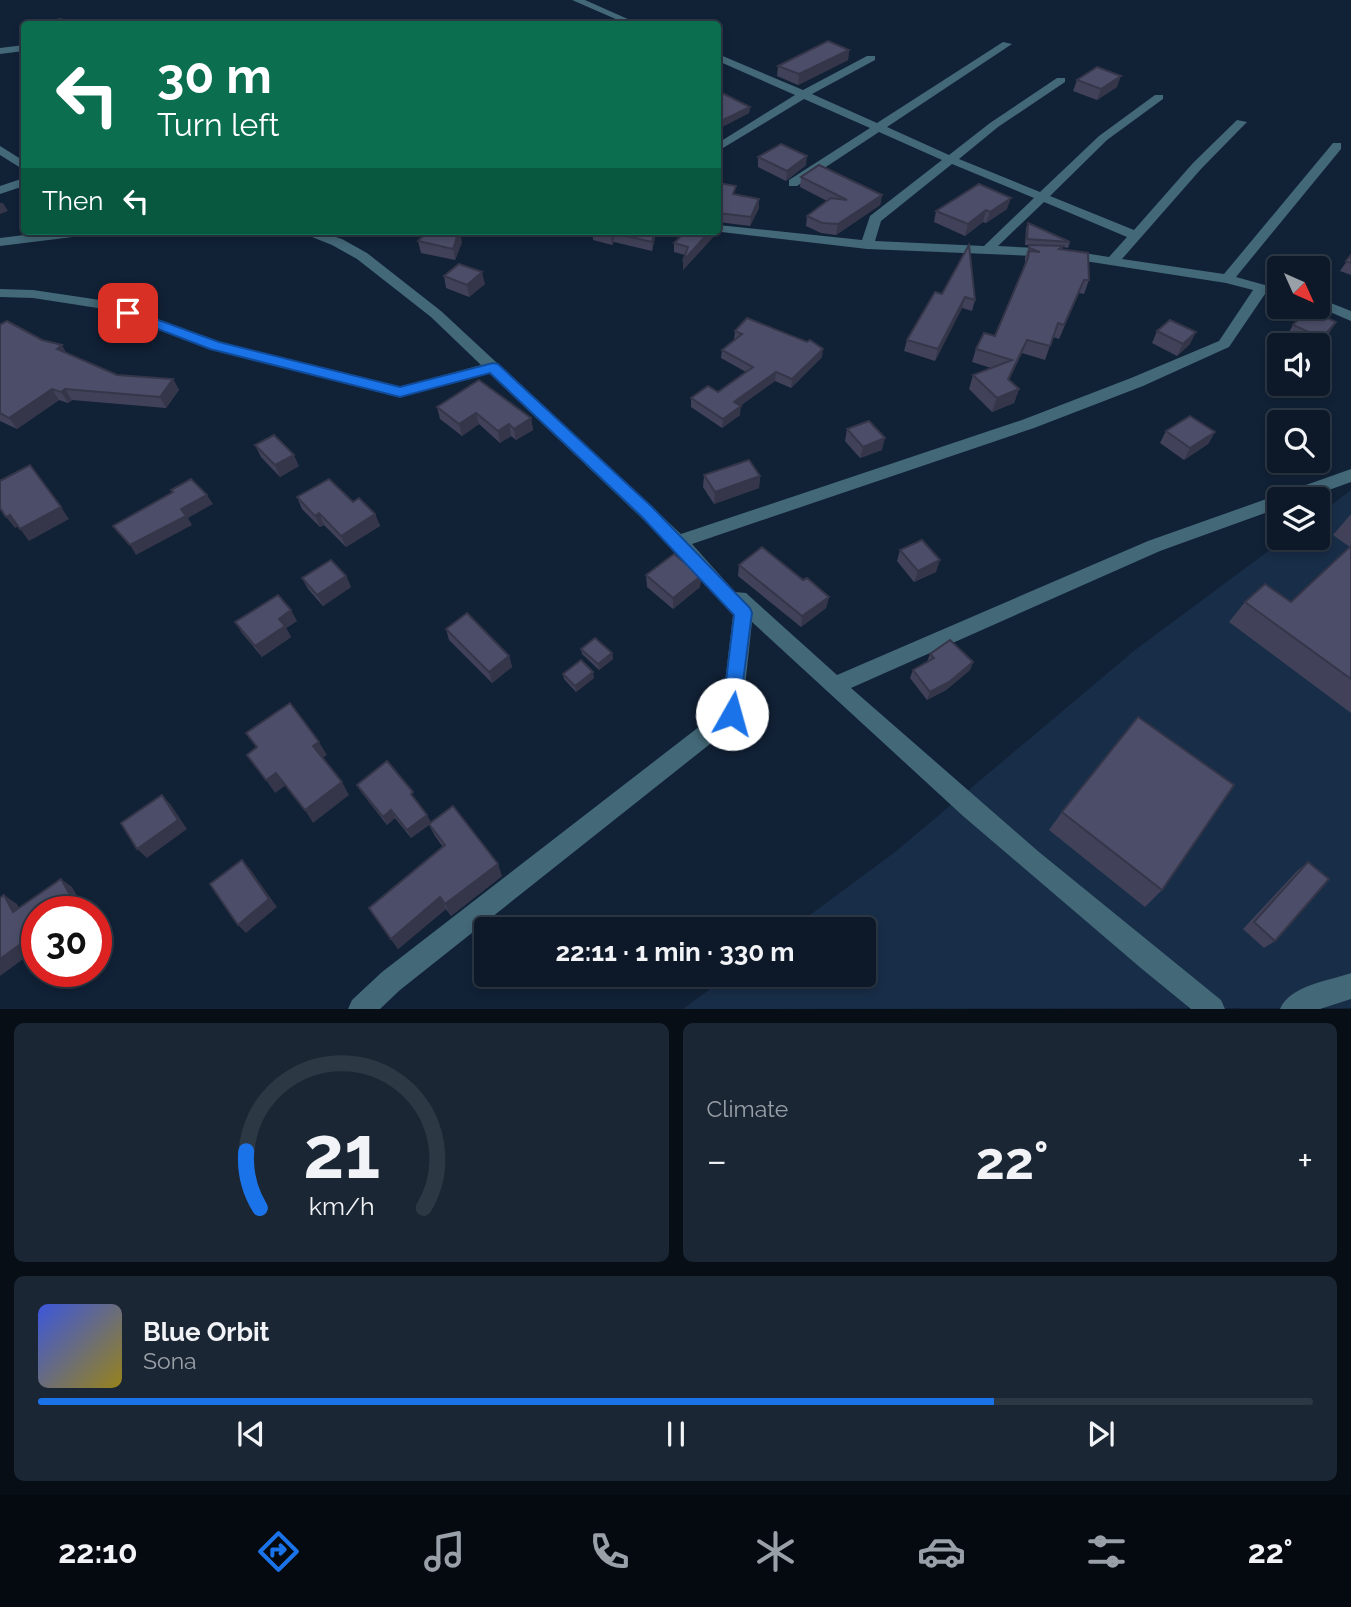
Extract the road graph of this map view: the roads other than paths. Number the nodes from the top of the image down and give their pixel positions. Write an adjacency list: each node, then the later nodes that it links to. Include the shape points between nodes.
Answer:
1 (577, 0): 2 (street)
2 (627, 21)
3 (1007, 44): 12 (street)
4 (21, 48): 5 (street)
5 (0, 51)
6 (721, 58): 9 (street)
7 (871, 58): 9 (street)
8 (1061, 79): 16 (street)
9 (801, 96): 12 (street); 13 (street)
10 (1159, 97): 21 (street, via 1103,138)
11 (1241, 122): 25 (street)
12 (878, 126): 16 (street); 19 (street)
13 (721, 146)
14 (1337, 146): 30 (street)
15 (0, 150): 17 (street)
16 (949, 159): 21 (street); 27 (street, via 875,219)
17 (21, 164)
18 (21, 183): 20 (street)
19 (793, 183)
20 (0, 190)
21 (1041, 197): 25 (street); 28 (street)
22 (721, 229): 27 (street)
23 (57, 235): 26 (street)
24 (316, 235): 36 (street, via 362,256 436,314)
25 (1135, 235): 29 (street)
26 (0, 242)
27 (867, 245): 28 (street)
28 (988, 250): 29 (street)
29 (1113, 261): 30 (street)
30 (1227, 279): 31 (street)
31 (1261, 289): 32 (street); 40 (street, via 1224,344 1137,382)
32 (1267, 290)
33 (0, 293): 36 (street, via 107,305 215,346 400,392)
34 (1330, 307): 35 (street)
35 (1351, 316)
36 (493, 367): 40 (street)
37 (1351, 475): 38 (street)
38 (1318, 487)
39 (1267, 505): 41 (street, via 1154,546)
40 (678, 542): 41 (street); 43 (street, via 743,613 732,714)
41 (833, 686): 44 (street, via 1107,926)
42 (1351, 986): 45 (street)
43 (360, 1009)
44 (1212, 1009)
45 (1293, 1009)

